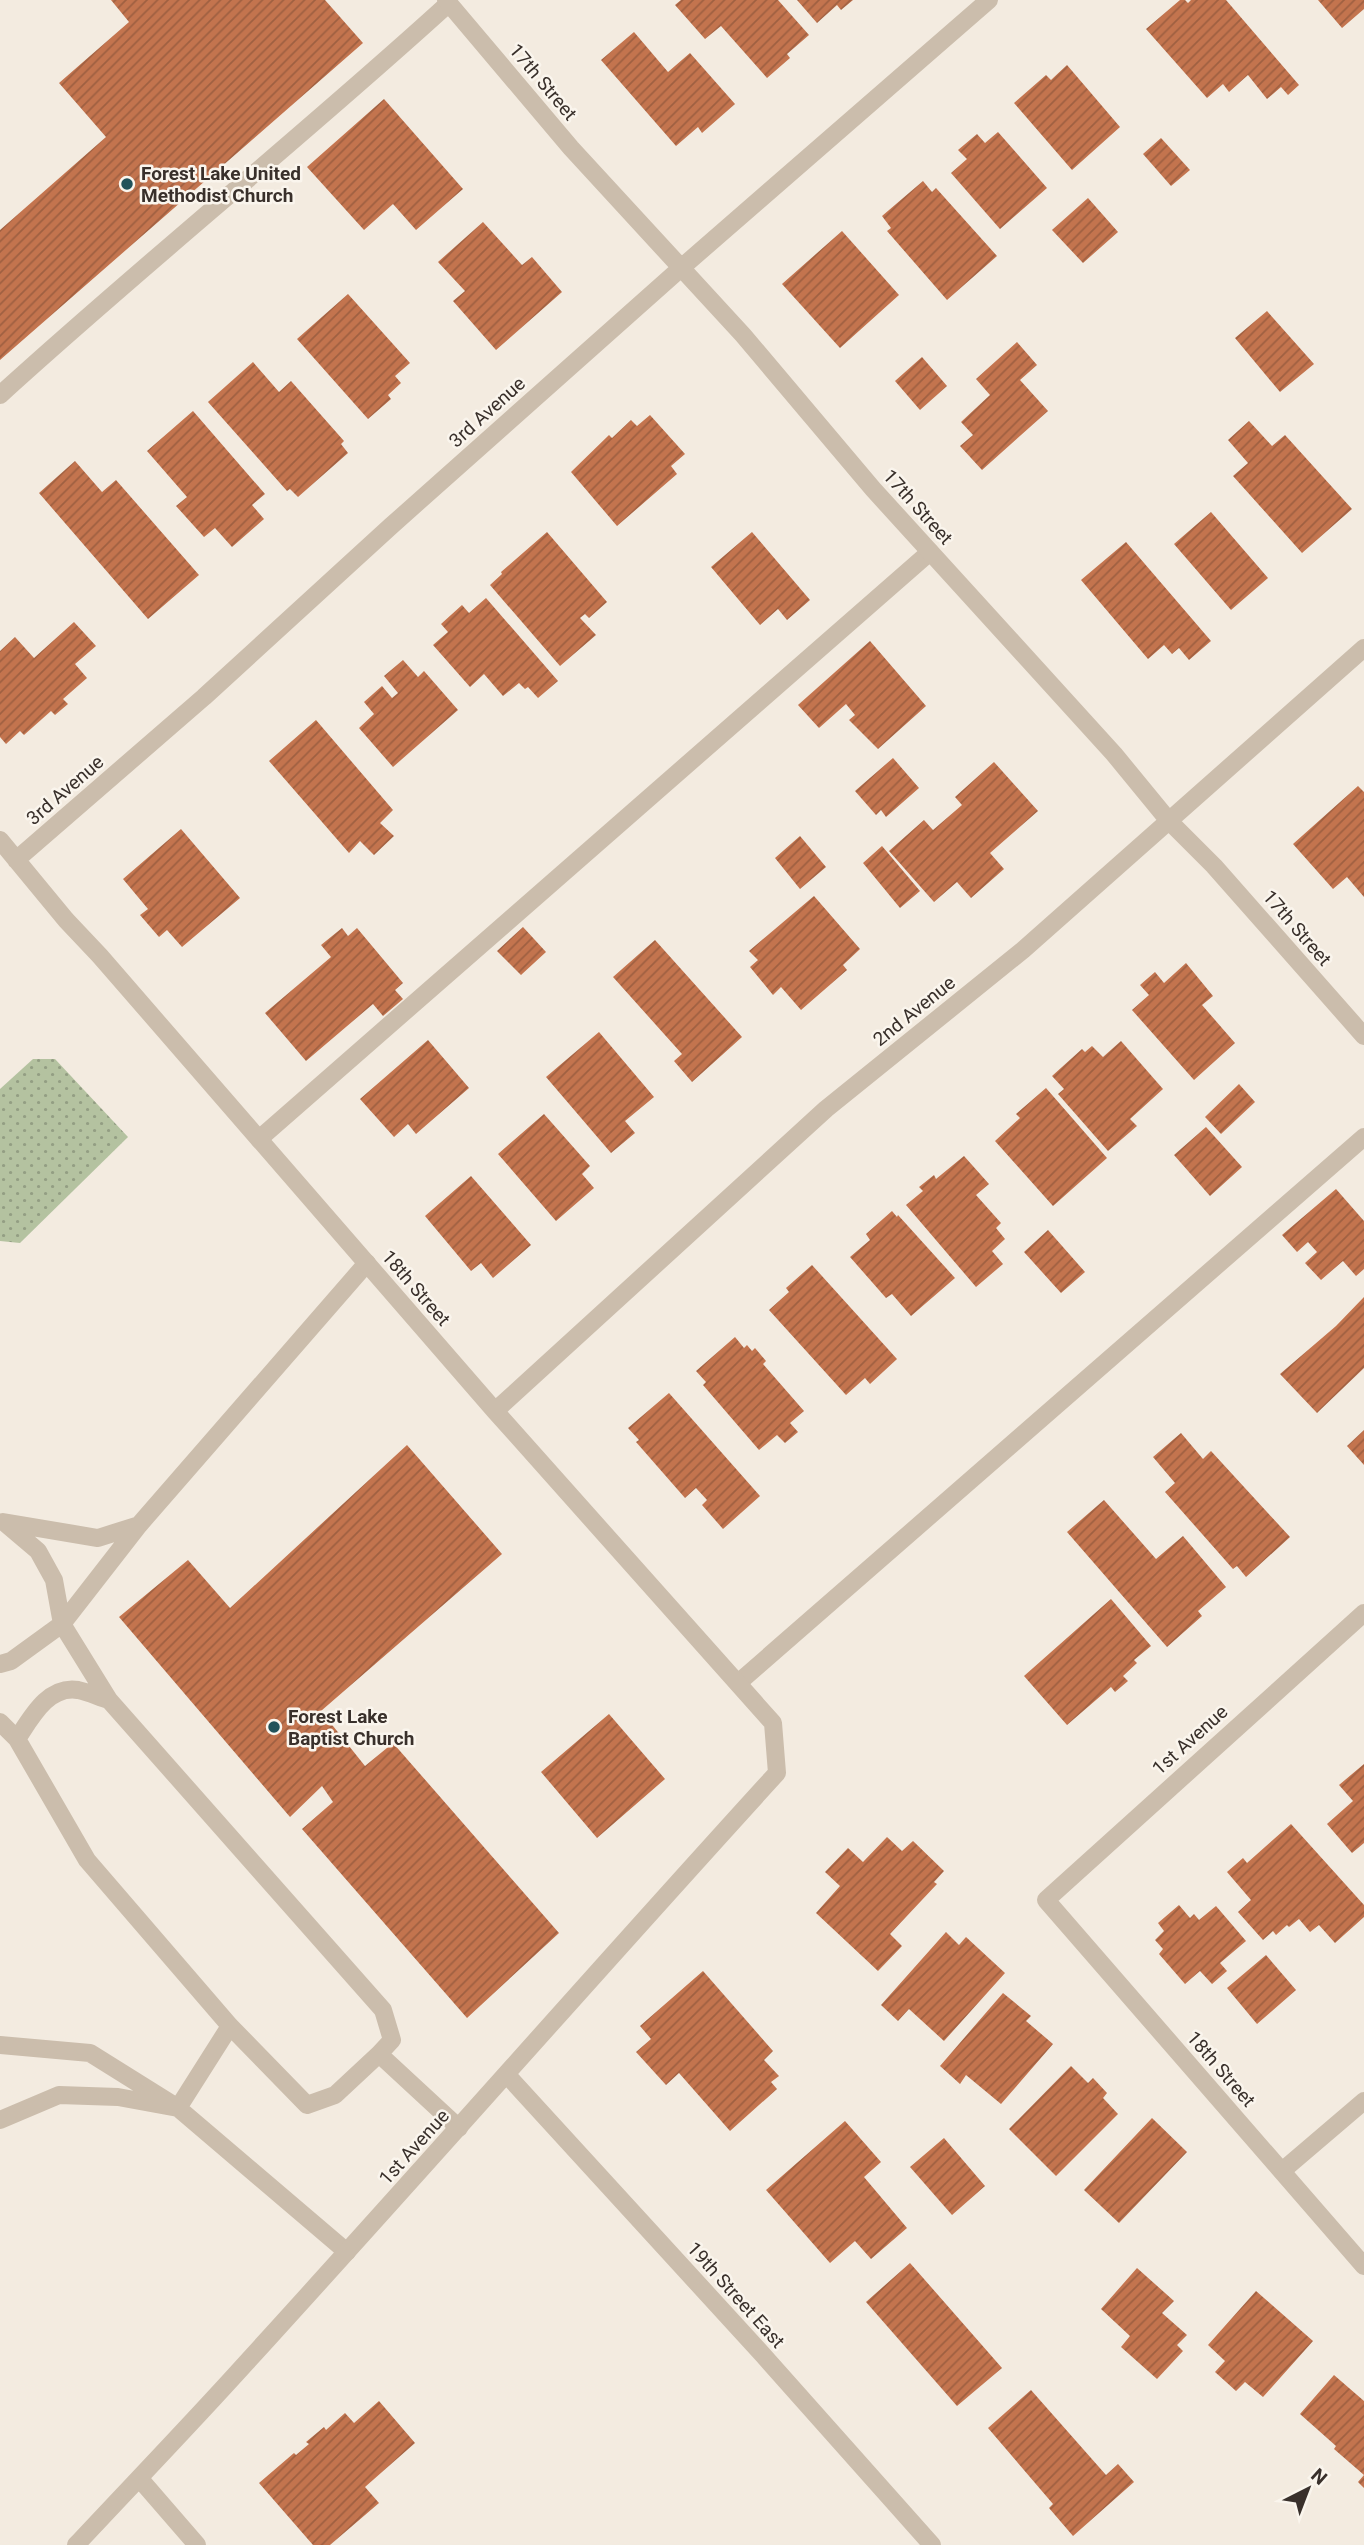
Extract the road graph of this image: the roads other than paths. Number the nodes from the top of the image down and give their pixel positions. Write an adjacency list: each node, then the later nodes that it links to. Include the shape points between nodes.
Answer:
1 (989, 0): 3 (street, 3rd Avenue)
2 (447, 2): 3 (street, 17th Street); 4 (street, via 364,80)
3 (681, 268): 5 (street, 17th Street); 9 (street, 3rd Avenue)
4 (0, 395)
5 (930, 552): 7 (street, 17th Street); 12 (street)
6 (1364, 648): 7 (street, 2nd Avenue)
7 (1169, 821): 10 (street, 17th Street); 14 (street, 2nd Avenue, via 1023,950 827,1108)
8 (0, 840): 9 (street, 18th Street)
9 (16, 860): 12 (street, 18th Street)
10 (1364, 1036)
11 (1364, 1137): 20 (street)
12 (259, 1139): 13 (street, 18th Street)
13 (367, 1264): 14 (street, 18th Street); 16 (street)
14 (495, 1411): 20 (street, 18th Street)
15 (3, 1522): 16 (street, via 98,1538); 18 (street, via 38,1551 49,1570)
16 (139, 1525): 18 (street)
17 (1364, 1613): 25 (street, 1st Avenue)
18 (62, 1624): 19 (street); 21 (street)
19 (0, 1664)
20 (738, 1683): 24 (street, 18th Street, via 773,1723)
21 (109, 1700): 23 (street, via 75,1689 51,1694); 28 (street, via 383,2010 391,2040)
22 (0, 1722): 23 (street)
23 (17, 1739): 26 (street, via 88,1860)
24 (778, 1773): 29 (street, 1st Avenue)
25 (1046, 1900): 34 (street, 18th Street)
26 (230, 2026): 28 (street, via 307,2105 335,2095); 31 (street)
27 (0, 2045): 31 (street, via 90,2053)
28 (379, 2054): 33 (street)
29 (507, 2075): 33 (street, 1st Avenue); 40 (street, 19th Street East)
30 (1364, 2101): 34 (street)
31 (178, 2108): 32 (street, via 118,2097 59,2095); 35 (street)
32 (0, 2120)
33 (459, 2128): 35 (street, 1st Avenue)
34 (1282, 2171): 36 (street, 18th Street)
35 (347, 2252): 37 (street, 1st Avenue)
36 (1364, 2266)
37 (139, 2478): 38 (street, 1st Avenue); 39 (street)
38 (76, 2545)
39 (197, 2545)
40 (932, 2545)

